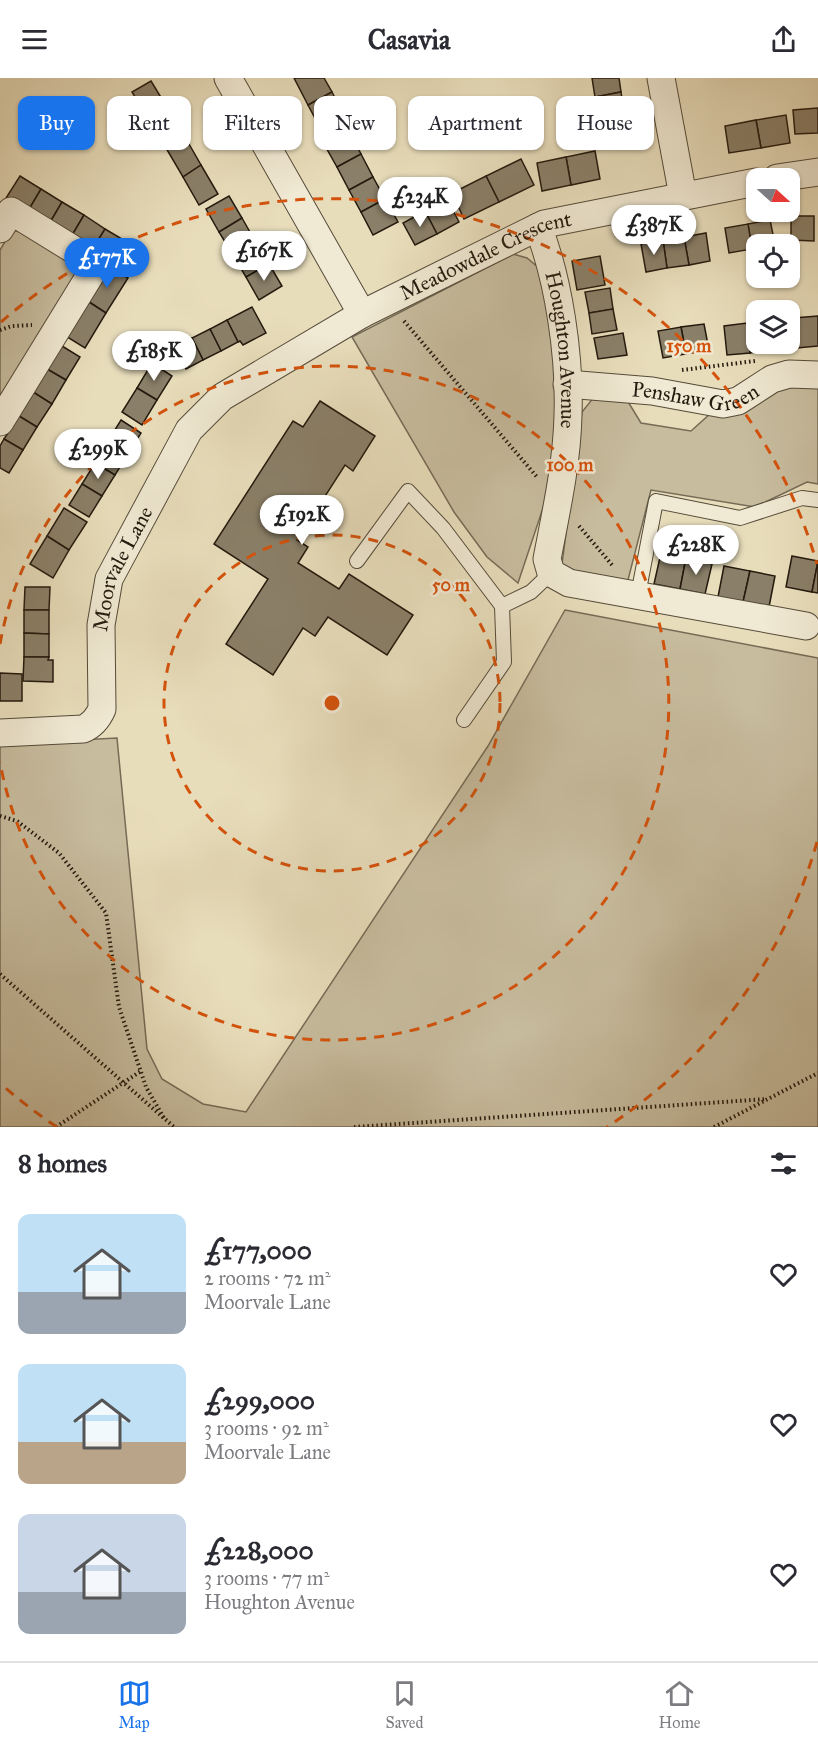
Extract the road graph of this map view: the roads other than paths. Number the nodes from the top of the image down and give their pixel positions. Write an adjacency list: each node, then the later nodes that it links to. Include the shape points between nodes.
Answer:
1 (228, 78): 9 (street)
2 (661, 78): 6 (street)
3 (818, 172): 4 (street)
4 (800, 175)
5 (746, 184): 6 (street, Meadowdale Crescent)
6 (682, 196): 7 (street, Meadowdale Crescent)
7 (538, 227): 9 (street, Meadowdale Crescent); 11 (street, Houghton Avenue, via 557,296)
8 (0, 229): 12 (street, via 11,211 97,264)
9 (362, 315): 20 (street, Moorvale Lane, via 222,397 189,430 109,579 101,626 102,709 92,725 83,729)
10 (818, 375): 11 (street, Penshaw Green, via 781,376 738,401 723,404 652,391)
11 (567, 384): 15 (street, Houghton Avenue, via 564,464 547,559)
12 (0, 422)
13 (818, 500): 16 (lane, via 802,498 740,518 656,501)
14 (357, 561): 17 (lane, via 408,491 443,528)
15 (551, 573): 16 (street, via 569,583); 17 (lane, via 531,592)
16 (638, 595): 18 (street)
17 (502, 606): 19 (lane, via 504,662)
18 (806, 626)
19 (465, 720)
20 (0, 733)

